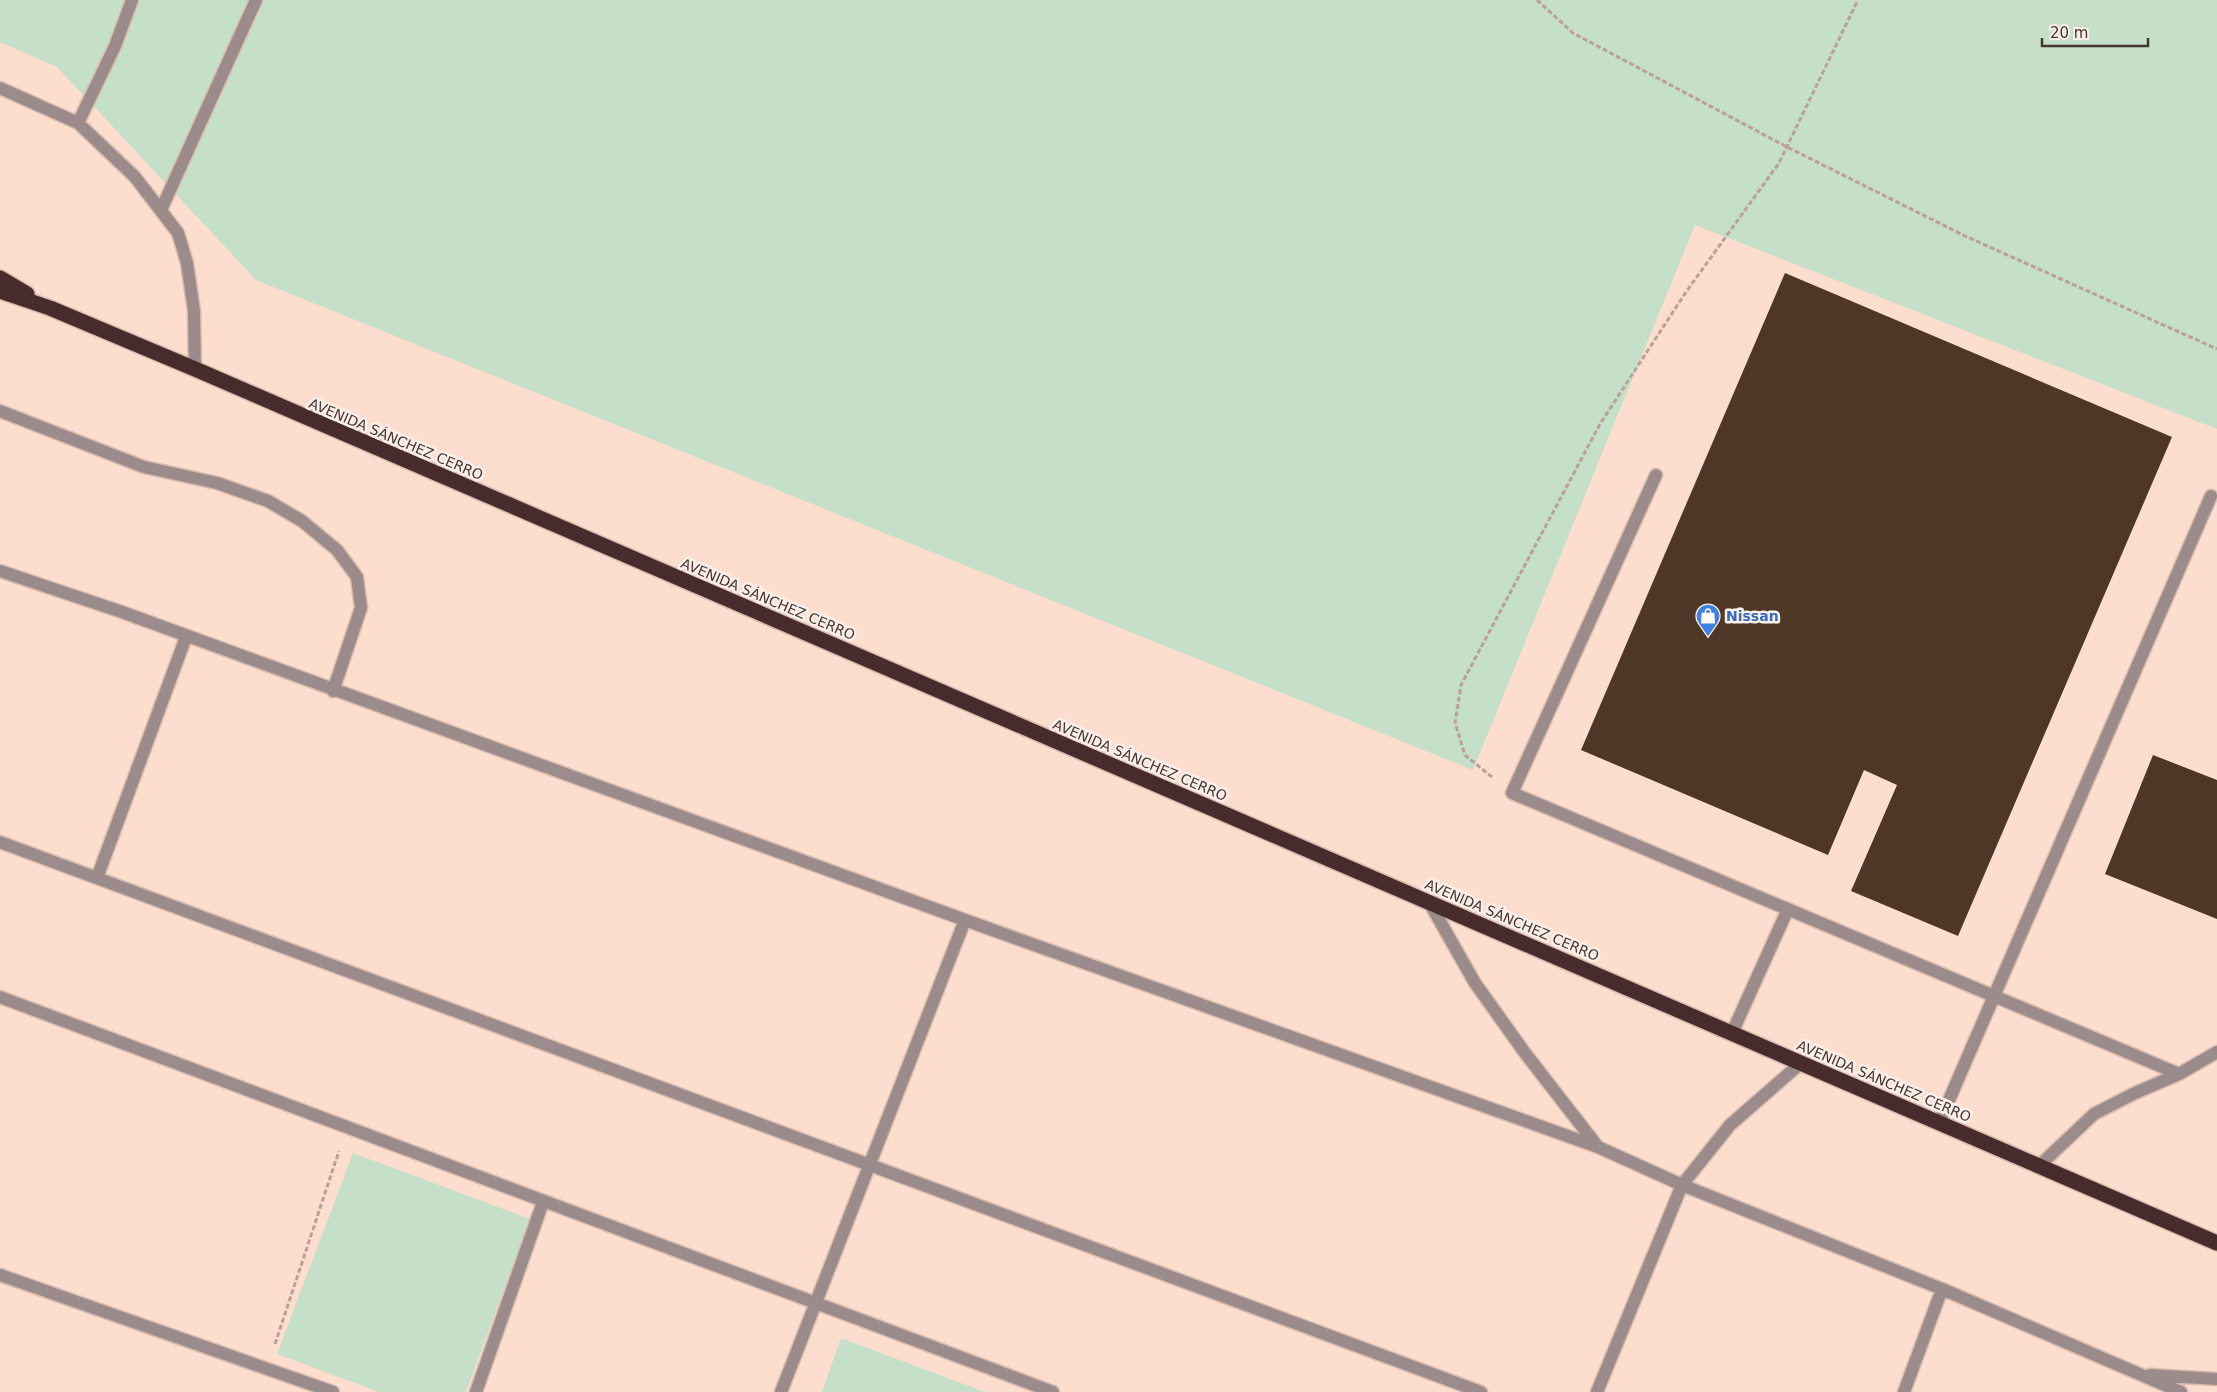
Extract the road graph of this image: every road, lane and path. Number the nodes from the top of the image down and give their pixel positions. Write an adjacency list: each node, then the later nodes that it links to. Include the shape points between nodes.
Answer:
1 (132, 0): 8 (street, via 115,46)
2 (256, 0): 10 (street)
3 (1537, 0): 6 (path)
4 (1544, 0): 6 (path)
5 (1858, 0): 9 (path)
6 (1545, 7): 9 (path, via 1573,34)
7 (0, 88): 8 (street)
8 (78, 123): 10 (street, via 135,178)
9 (1787, 147): 14 (path, via 1965,236); 22 (path, via 1686,292 1600,424 1461,685 1455,723 1465,755)
10 (162, 210): 15 (street, via 178,233 187,263 194,311)
11 (0, 278): 13 (highway, AVENIDA SÁNCHEZ CERRO)
12 (0, 291): 13 (highway, AVENIDA SÁNCHEZ CERRO)
13 (50, 308): 15 (highway, AVENIDA SÁNCHEZ CERRO)
14 (2217, 349)
15 (195, 370): 25 (highway, AVENIDA SÁNCHEZ CERRO)
16 (0, 411): 21 (street, via 144,467 216,484 268,501 302,521 337,550 357,577 361,608)
17 (1656, 474): 22 (street)
18 (2211, 496): 29 (street)
19 (0, 571): 20 (street)
20 (186, 637): 21 (street); 24 (street)
21 (333, 691): 27 (street)
22 (1512, 793): 26 (street)
23 (0, 842): 24 (street)
24 (98, 878): 37 (street)
25 (1429, 902): 30 (highway, AVENIDA SÁNCHEZ CERRO); 36 (street, via 1475,983 1525,1054)
26 (1788, 909): 29 (street); 30 (street)
27 (965, 920): 36 (street); 37 (street)
28 (0, 997): 35 (street)
29 (1995, 997): 33 (street); 34 (street)
30 (1732, 1033): 32 (highway, AVENIDA SÁNCHEZ CERRO)
31 (2217, 1052): 33 (street)
32 (1801, 1063): 34 (highway, AVENIDA SÁNCHEZ CERRO); 39 (street, via 1730,1125)
33 (2179, 1074): 38 (street, via 2094,1114)
34 (1940, 1123): 38 (highway, AVENIDA SÁNCHEZ CERRO)
35 (347, 1128): 40 (street); 45 (path)
36 (1598, 1147): 39 (street)
37 (871, 1164): 44 (street); 52 (street)
38 (2038, 1166): 41 (highway, AVENIDA SÁNCHEZ CERRO)
39 (1682, 1185): 43 (street); 53 (street)
40 (543, 1202): 44 (street); 49 (street)
41 (2217, 1243)
42 (0, 1275): 45 (street)
43 (1942, 1289): 46 (street); 54 (street)
44 (815, 1302): 50 (street); 51 (street)
45 (267, 1369): 48 (street)
46 (2140, 1374): 47 (street); 55 (street)
47 (2217, 1379)
48 (333, 1392)
49 (476, 1392)
50 (781, 1392)
51 (1053, 1392)
52 (1481, 1392)
53 (1597, 1392)
54 (1904, 1392)
55 (2181, 1392)

